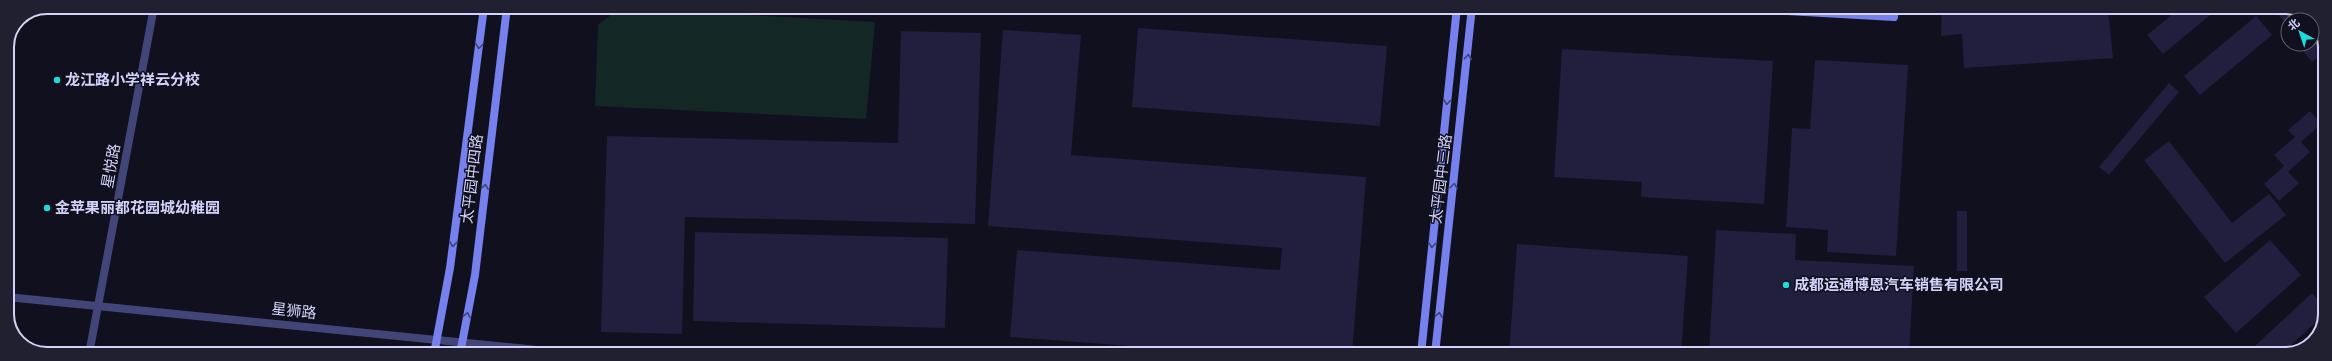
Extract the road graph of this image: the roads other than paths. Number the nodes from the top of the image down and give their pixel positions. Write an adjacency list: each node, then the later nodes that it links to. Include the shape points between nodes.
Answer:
1 (153, 14): 9 (street, 星悦路)
2 (483, 14): 10 (street, one-way to 10, via 450,268)
3 (506, 14): 11 (street, 太平园中四路, one-way to 3, via 475,275)
4 (1456, 14): 16 (street, 太平园中三路, one-way to 16)
5 (1471, 14): 17 (street, 太平园中三路, one-way to 5)
6 (1854, 14): 7 (street)
7 (1894, 14)
8 (14, 298): 9 (street, 星狮路)
9 (99, 306): 10 (street, 星狮路); 12 (street, 星悦路)
10 (436, 340): 11 (street, 星狮路); 13 (street)
11 (462, 343): 14 (street, 太平园中四路); 15 (street, 星狮路)
12 (90, 347)
13 (435, 347)
14 (461, 347)
15 (504, 347)
16 (1421, 347)
17 (1436, 347)

